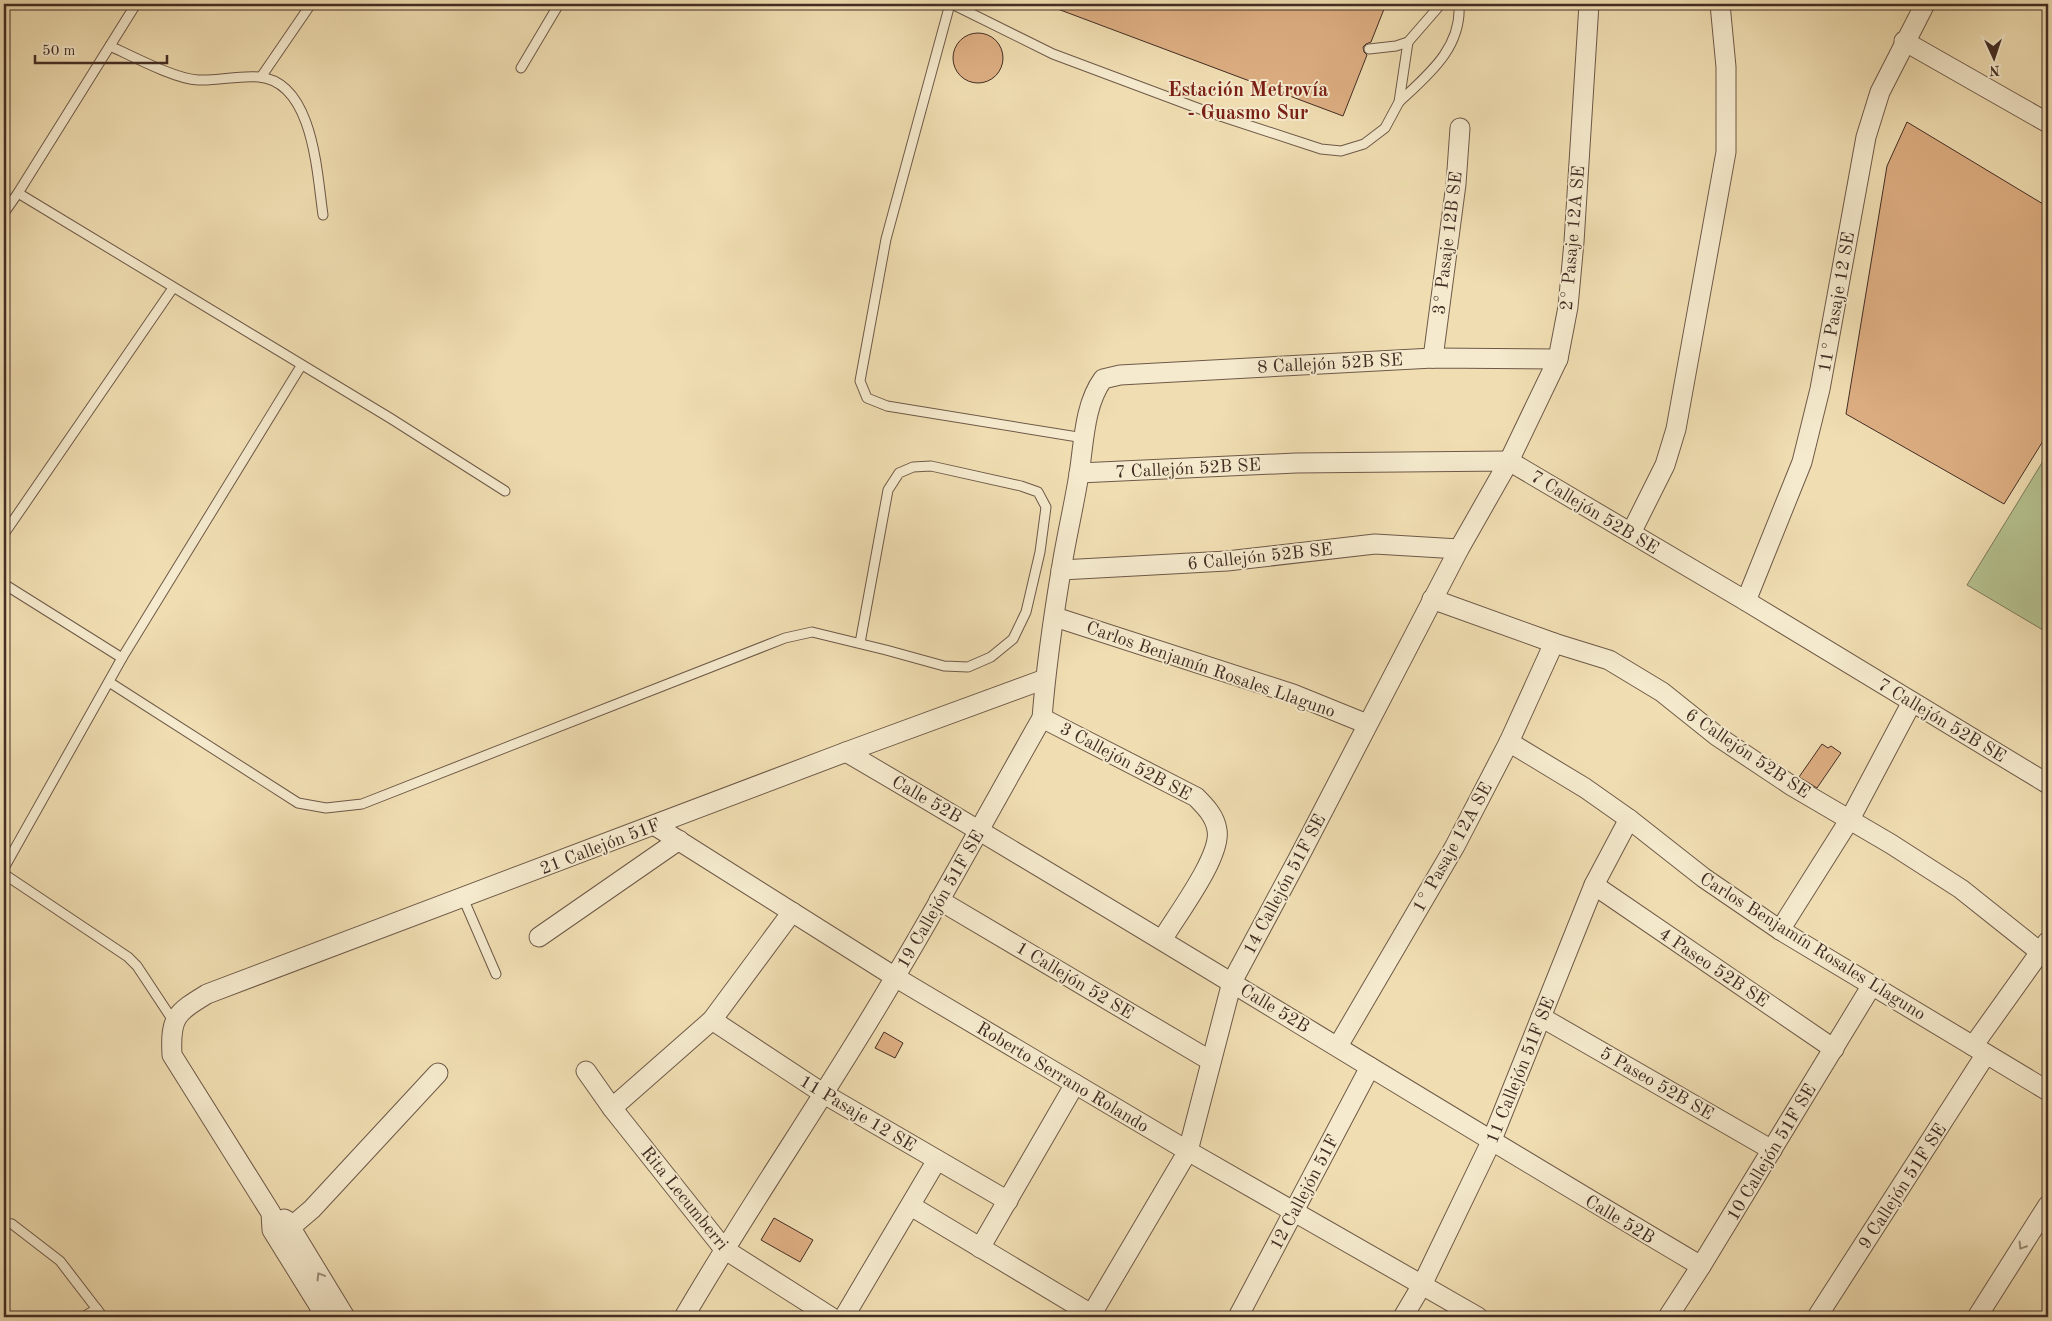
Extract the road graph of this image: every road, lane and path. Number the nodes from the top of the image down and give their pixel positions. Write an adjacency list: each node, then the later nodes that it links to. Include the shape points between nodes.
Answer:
1 (136, 4): 12 (lane)
2 (311, 4): 15 (lane)
3 (559, 4): 14 (lane)
4 (951, 4): 16 (lane, via 1053,54 1208,112 1321,149 1340,150 1364,144 1385,128); 27 (lane, via 886,239 860,381 867,398 886,406)
5 (1441, 4): 10 (lane)
6 (1459, 4): 16 (lane, via 1456,30 1447,53)
7 (1589, 4): 24 (street, 2° Pasaje 12A SE, via 1574,242 1568,307)
8 (1720, 4): 31 (street, via 1726,67 1724,161 1676,429 1665,465)
9 (1925, 4): 11 (street, 11° Pasaje 12 SE)
10 (1408, 42): 13 (lane); 16 (lane)
11 (1904, 42): 17 (street); 37 (street, 11° Pasaje 12 SE, via 1880,92 1866,137 1820,390 1802,462)
12 (110, 46): 15 (lane, via 163,70 197,80); 19 (lane)
13 (1369, 49)
14 (521, 68)
15 (261, 77): 21 (lane, via 290,92 302,110 312,142)
16 (1399, 102)
17 (2048, 123)
18 (1460, 128): 23 (street, 3° Pasaje 12B SE, via 1456,184)
19 (18, 193): 20 (lane); 22 (lane)
20 (4, 213)
21 (323, 215)
22 (173, 288): 25 (lane); 32 (lane)
23 (1432, 358): 24 (street, 8 Callejón 52B SE); 26 (street, 8 Callejón 52B SE, via 1120,375)
24 (1558, 358): 28 (street, 2° Pasaje 12A SE)
25 (301, 366): 30 (lane); 41 (lane)
26 (1102, 379): 27 (street, 19 Callejón 51F SE, via 1094,390)
27 (1084, 438): 29 (street, 19 Callejón 51F SE)
28 (1509, 461): 29 (street, 7 Callejón 52B SE, via 1296,463); 31 (street, 7 Callejón 52B SE); 33 (street, 14 Callejón 51F SE)
29 (1079, 473): 34 (street, 19 Callejón 51F SE)
30 (505, 490)
31 (1631, 533): 37 (street, 7 Callejón 52B SE)
32 (4, 534)
33 (1458, 549): 34 (street, 6 Callejón 52B SE, via 1375,544 1227,561); 36 (street, 14 Callejón 51F SE)
34 (1061, 570): 38 (street, 19 Callejón 51F SE)
35 (4, 584): 41 (lane)
36 (1432, 599): 39 (street, 6 Callejón 52B SE); 46 (street, 14 Callejón 51F SE)
37 (1746, 601): 44 (street, 7 Callejón 52B SE)
38 (1054, 617): 42 (street, 19 Callejón 51F SE); 46 (street, Carlos Benjamín Rosales Llaguno, via 1294,694)
39 (1554, 642): 47 (street, 1° Pasaje 12A SE); 51 (street, 6 Callejón 52B SE, via 1609,660 1662,692 1724,741 1792,786)
40 (860, 643): 40 (lane, via 944,666 968,667 992,657 1013,639 1026,612 1040,552 1046,507 1038,492 932,466 913,467 899,473 888,490); 43 (lane, via 812,632 785,638 362,804 326,808 298,803)
41 (122, 658): 43 (lane)
42 (1045, 679): 45 (street, 19 Callejón 51F SE); 48 (street, 21 Callejón 51F)
43 (109, 682): 55 (lane)
44 (1912, 702): 49 (street, 7 Callejón 52B SE); 51 (street)
45 (1042, 718): 53 (street, 19 Callejón 51F SE); 63 (street, 3 Callejón 52B SE, via 1196,797 1209,810 1217,830 1216,847)
46 (1367, 724): 67 (street, 14 Callejón 51F SE)
47 (1509, 742): 50 (street, Carlos Benjamín Rosales Llaguno); 72 (street, 1° Pasaje 12A SE, via 1455,846)
48 (846, 752): 52 (street, 21 Callejón 51F); 53 (street, Calle 52B)
49 (2048, 784)
50 (1629, 819): 57 (street, 11 Callejón 51F SE); 61 (street, Carlos Benjamín Rosales Llaguno, via 1704,878)
51 (1850, 819): 61 (street); 64 (street, 6 Callejón 52B SE, via 1961,889)
52 (654, 825): 54 (street, Roberto Serrano Rolando); 58 (street, 21 Callejón 51F)
53 (979, 829): 59 (street, 19 Callejón 51F SE); 63 (street, Calle 52B)
54 (679, 840): 60 (street, Roberto Serrano Rolando); 62 (street)
55 (4, 868)
56 (4, 874): 71 (lane, via 128,957 137,966)
57 (1594, 885): 69 (street, 11 Callejón 51F SE); 73 (street, 4 Paseo 52B SE)
58 (463, 898): 65 (lane); 71 (street, 21 Callejón 51F, via 207,994 184,1008)
59 (939, 900): 66 (street, 19 Callejón 51F SE); 75 (street, 1 Callejón 52 SE)
60 (792, 912): 66 (street, Roberto Serrano Rolando); 70 (street)
61 (1780, 930): 68 (street, Carlos Benjamín Rosales Llaguno)
62 (539, 936)
63 (1162, 940): 67 (street, Calle 52B)
64 (2044, 947): 74 (street, 9 Callejón 51F SE)
65 (496, 974)
66 (895, 977): 79 (street, Roberto Serrano Rolando); 81 (street, 19 Callejón 51F SE)
67 (1232, 982): 72 (street, Calle 52B); 75 (street, 14 Callejón 51F SE)
68 (1872, 985): 73 (street, 10 Callejón 51F SE); 74 (street, Carlos Benjamín Rosales Llaguno)
69 (1541, 1016): 83 (street, 11 Callejón 51F SE); 84 (street, 5 Paseo 52B SE)
70 (712, 1020): 81 (street, 11 Pasaje 12 SE); 82 (street)
71 (172, 1028): 91 (street, via 172,1055)
72 (1338, 1046): 76 (street, Calle 52B)
73 (1834, 1049): 84 (street, 10 Callejón 51F SE)
74 (1980, 1050): 80 (street, Carlos Benjamín Rosales Llaguno); 111 (street, 9 Callejón 51F SE)
75 (1211, 1061): 85 (street, 14 Callejón 51F SE)
76 (1370, 1067): 83 (street, Calle 52B); 90 (street, 12 Callejón 51F)
77 (586, 1071): 82 (street, Rita Lecumberri)
78 (438, 1073): 93 (street, via 312,1209)
79 (1076, 1084): 85 (street, Roberto Serrano Rolando); 87 (street)
80 (2048, 1091)
81 (824, 1094): 86 (street, 11 Pasaje 12 SE); 95 (street, 19 Callejón 51F SE)
82 (612, 1108): 95 (street, Rita Lecumberri)
83 (1491, 1142): 96 (street, Calle 52B); 97 (street, 11 Callejón 51F SE)
84 (1772, 1150): 96 (street, 10 Callejón 51F SE)
85 (1188, 1151): 90 (street, Roberto Serrano Rolando); 99 (street, 14 Callejón 51F SE)
86 (937, 1160): 87 (street, 11 Pasaje 12 SE); 89 (street)
87 (1008, 1200): 94 (street)
88 (2048, 1205): 112 (street, one-way to 112)
89 (911, 1206): 94 (street); 106 (street)
90 (1293, 1211): 97 (street, Roberto Serrano Rolando); 107 (street, 12 Callejón 51F)
91 (271, 1213): 93 (street, via 286,1220); 102 (street, via 272,1230)
92 (4, 1223): 98 (lane, via 12,1224 60,1261)
93 (291, 1227): 103 (street, one-way to 93)
94 (980, 1248): 99 (street)
95 (724, 1249): 104 (street, 19 Callejón 51F SE); 105 (street, Rita Lecumberri)
96 (1701, 1266): 110 (street, 10 Callejón 51F SE)
97 (1422, 1284): 108 (street, 11 Callejón 51F SE); 109 (street, Roberto Serrano Rolando)
98 (98, 1309): 100 (lane); 101 (lane)
99 (1092, 1316)
100 (83, 1317)
101 (104, 1317)
102 (326, 1317)
103 (345, 1317)
104 (684, 1317)
105 (830, 1317)
106 (844, 1317)
107 (1238, 1317)
108 (1403, 1317)
109 (1478, 1317)
110 (1668, 1317)
111 (1817, 1317)
112 (1977, 1317)

